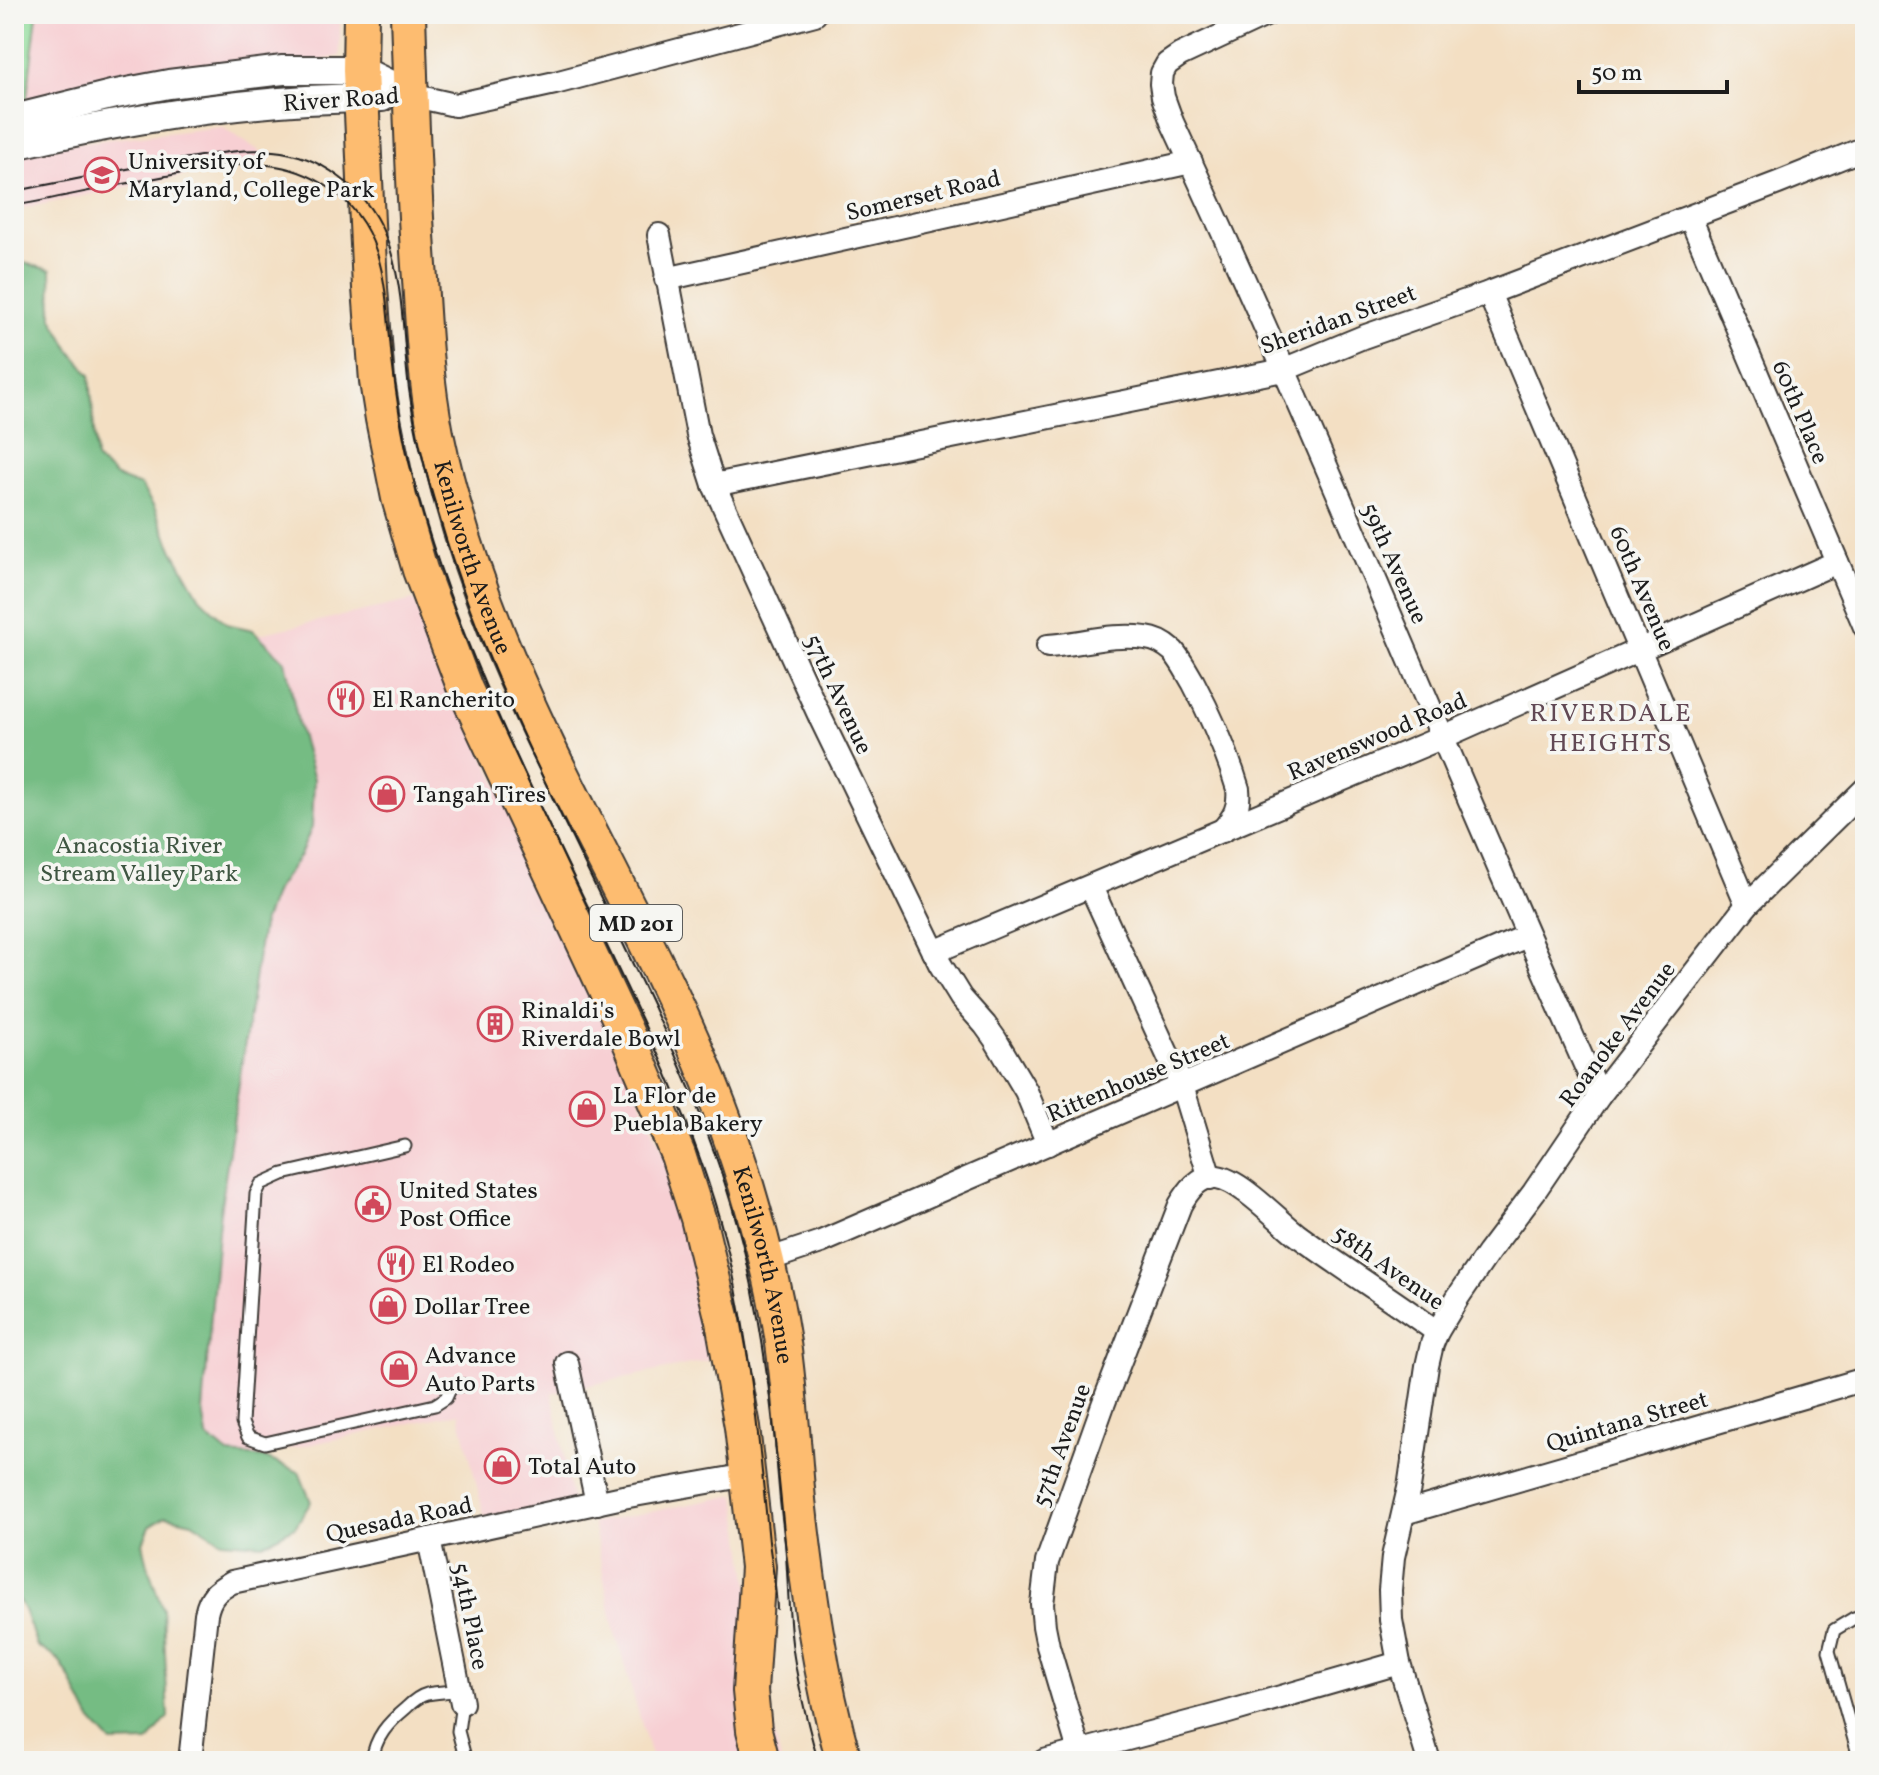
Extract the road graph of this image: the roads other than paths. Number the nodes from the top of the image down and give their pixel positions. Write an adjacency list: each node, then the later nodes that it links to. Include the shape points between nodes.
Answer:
1 (361, 14): 5 (main road, MD 201)
2 (408, 14): 6 (main road, Kenilworth Avenue / MD 201)
3 (815, 14): 6 (street, via 455,105)
4 (1268, 14): 10 (street, 59th Avenue, via 1180,55 1162,73 1163,97)
5 (361, 84): 6 (street, River Road); 7 (street, River Road, via 283,70 169,84); 8 (street, River Road, via 306,100 190,113); 38 (main road, MD 201, via 377,381 399,498 465,689 678,1155 723,1321)
6 (411, 95): 33 (main road, Kenilworth Avenue / MD 201, via 426,364 436,432 470,558 519,683 706,1072 745,1179)
7 (14, 119)
8 (14, 145)
9 (1865, 148): 11 (street, Sheridan Street)
10 (1191, 162): 13 (street, Somerset Road); 15 (street, 59th Avenue)
11 (1690, 217): 14 (street, Sheridan Street); 17 (street, 60th Place)
12 (659, 235): 13 (street, 57th Avenue)
13 (666, 279): 16 (street, 57th Avenue, via 698,435)
14 (1489, 293): 15 (street, Sheridan Street); 20 (street, 60th Avenue)
15 (1283, 370): 16 (street, Sheridan Street); 21 (street, 59th Avenue)
16 (714, 485): 27 (street, 57th Avenue)
17 (1837, 562): 18 (street, 60th Place); 20 (street, Ravenswood Road)
18 (1865, 627)
19 (1048, 646): 23 (street, via 1130,637 1160,642 1172,650 1204,703 1238,789 1237,810)
20 (1641, 650): 21 (street, Ravenswood Road); 25 (street, 60th Avenue)
21 (1443, 737): 23 (street, Ravenswood Road); 26 (street, 59th Avenue)
22 (1865, 789): 25 (street, Roanoke Avenue)
23 (1221, 831): 24 (street, Ravenswood Road)
24 (1091, 887): 27 (street, Ravenswood Road); 28 (street)
25 (1747, 905): 29 (street, Roanoke Avenue)
26 (1527, 936): 28 (street, Rittenhouse Street); 29 (street, 59th Avenue)
27 (934, 952): 30 (street, 57th Avenue, via 1026,1091)
28 (1182, 1086): 30 (street, Rittenhouse Street); 32 (street)
29 (1599, 1096): 34 (street, Roanoke Avenue)
30 (1048, 1144): 33 (street, Rittenhouse Street)
31 (405, 1146): 37 (lane, via 283,1174 261,1184 256,1194 242,1423 248,1437 265,1443 435,1405 451,1387)
32 (1210, 1178): 34 (street, 58th Avenue, via 1240,1188); 46 (street, 57th Avenue, via 1189,1190 1180,1205 1047,1562 1044,1626)
33 (767, 1260): 51 (main road, Kenilworth Avenue / MD 201, via 784,1350 811,1608)
34 (1437, 1332): 40 (street, 58th Avenue)
35 (567, 1363): 39 (street)
36 (1865, 1379): 40 (street, Quintana Street)
37 (463, 1385)
38 (748, 1475): 39 (street, Quesada Road); 50 (main road, MD 201, via 758,1567 750,1691)
39 (597, 1503): 41 (street, Quesada Road)
40 (1404, 1513): 43 (street, 58th Avenue, via 1390,1590)
41 (429, 1539): 44 (street, 54th Place); 47 (street, Quesada Road, via 248,1577 219,1589 206,1614)
42 (1865, 1615): 45 (lane, via 1834,1630 1829,1651)
43 (1399, 1663): 46 (street); 53 (street, 58th Avenue)
44 (461, 1696): 48 (lane, via 429,1693 417,1698 385,1728); 49 (lane, via 458,1731)
45 (1860, 1740): 54 (lane)
46 (1079, 1751): 52 (street)
47 (190, 1761)
48 (372, 1761)
49 (466, 1761)
50 (762, 1761)
51 (844, 1761)
52 (1044, 1761)
53 (1429, 1761)
54 (1860, 1761)

